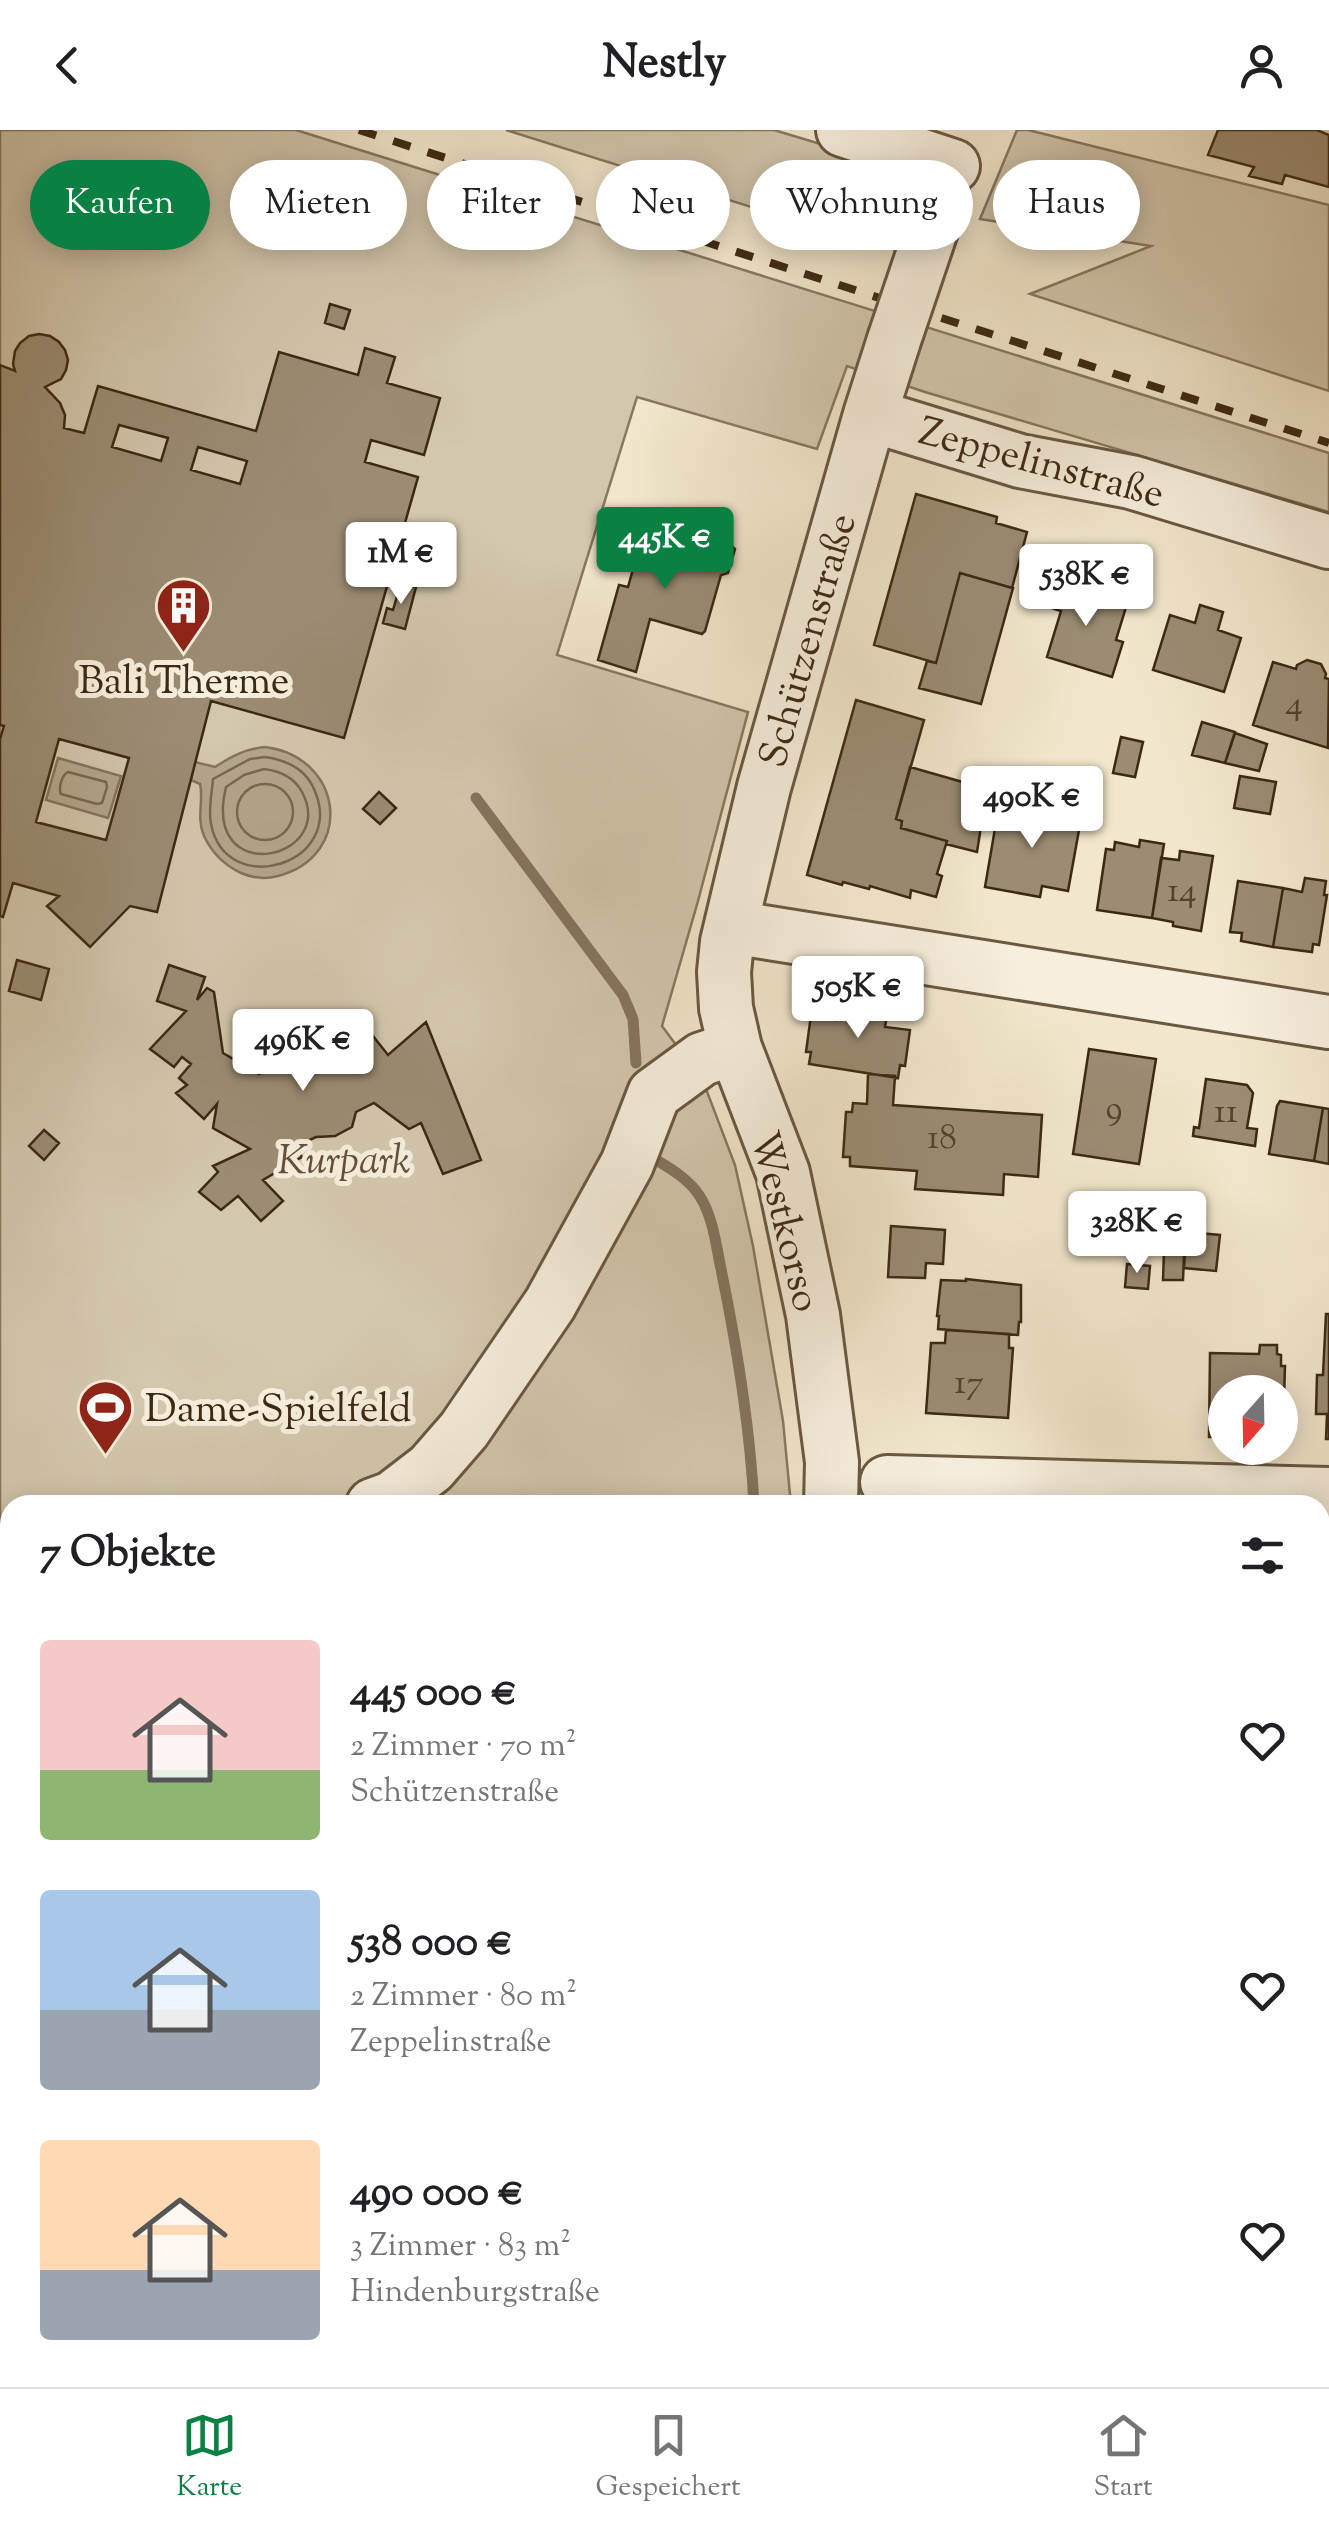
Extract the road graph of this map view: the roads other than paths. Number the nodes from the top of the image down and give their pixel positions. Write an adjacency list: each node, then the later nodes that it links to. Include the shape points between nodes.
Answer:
1 (843, 130): 2 (street)
2 (933, 160)
3 (926, 250): 4 (street, Schützenstraße, bridge)
4 (881, 380): 5 (street, Zeppelinstraße, via 1020,461 1131,482); 6 (street, Schützenstraße, via 764,788)
5 (1329, 542)
6 (729, 935): 7 (street); 8 (street, Westkorso, via 726,1008)
7 (1329, 1022)
8 (736, 1048): 11 (street, via 702,1059 654,1094 627,1164 550,1304 464,1430); 12 (street, Westkorso, via 783,1172 813,1315)
9 (887, 1482): 10 (street)
10 (1329, 1494)
11 (396, 1495)
12 (831, 1495)

